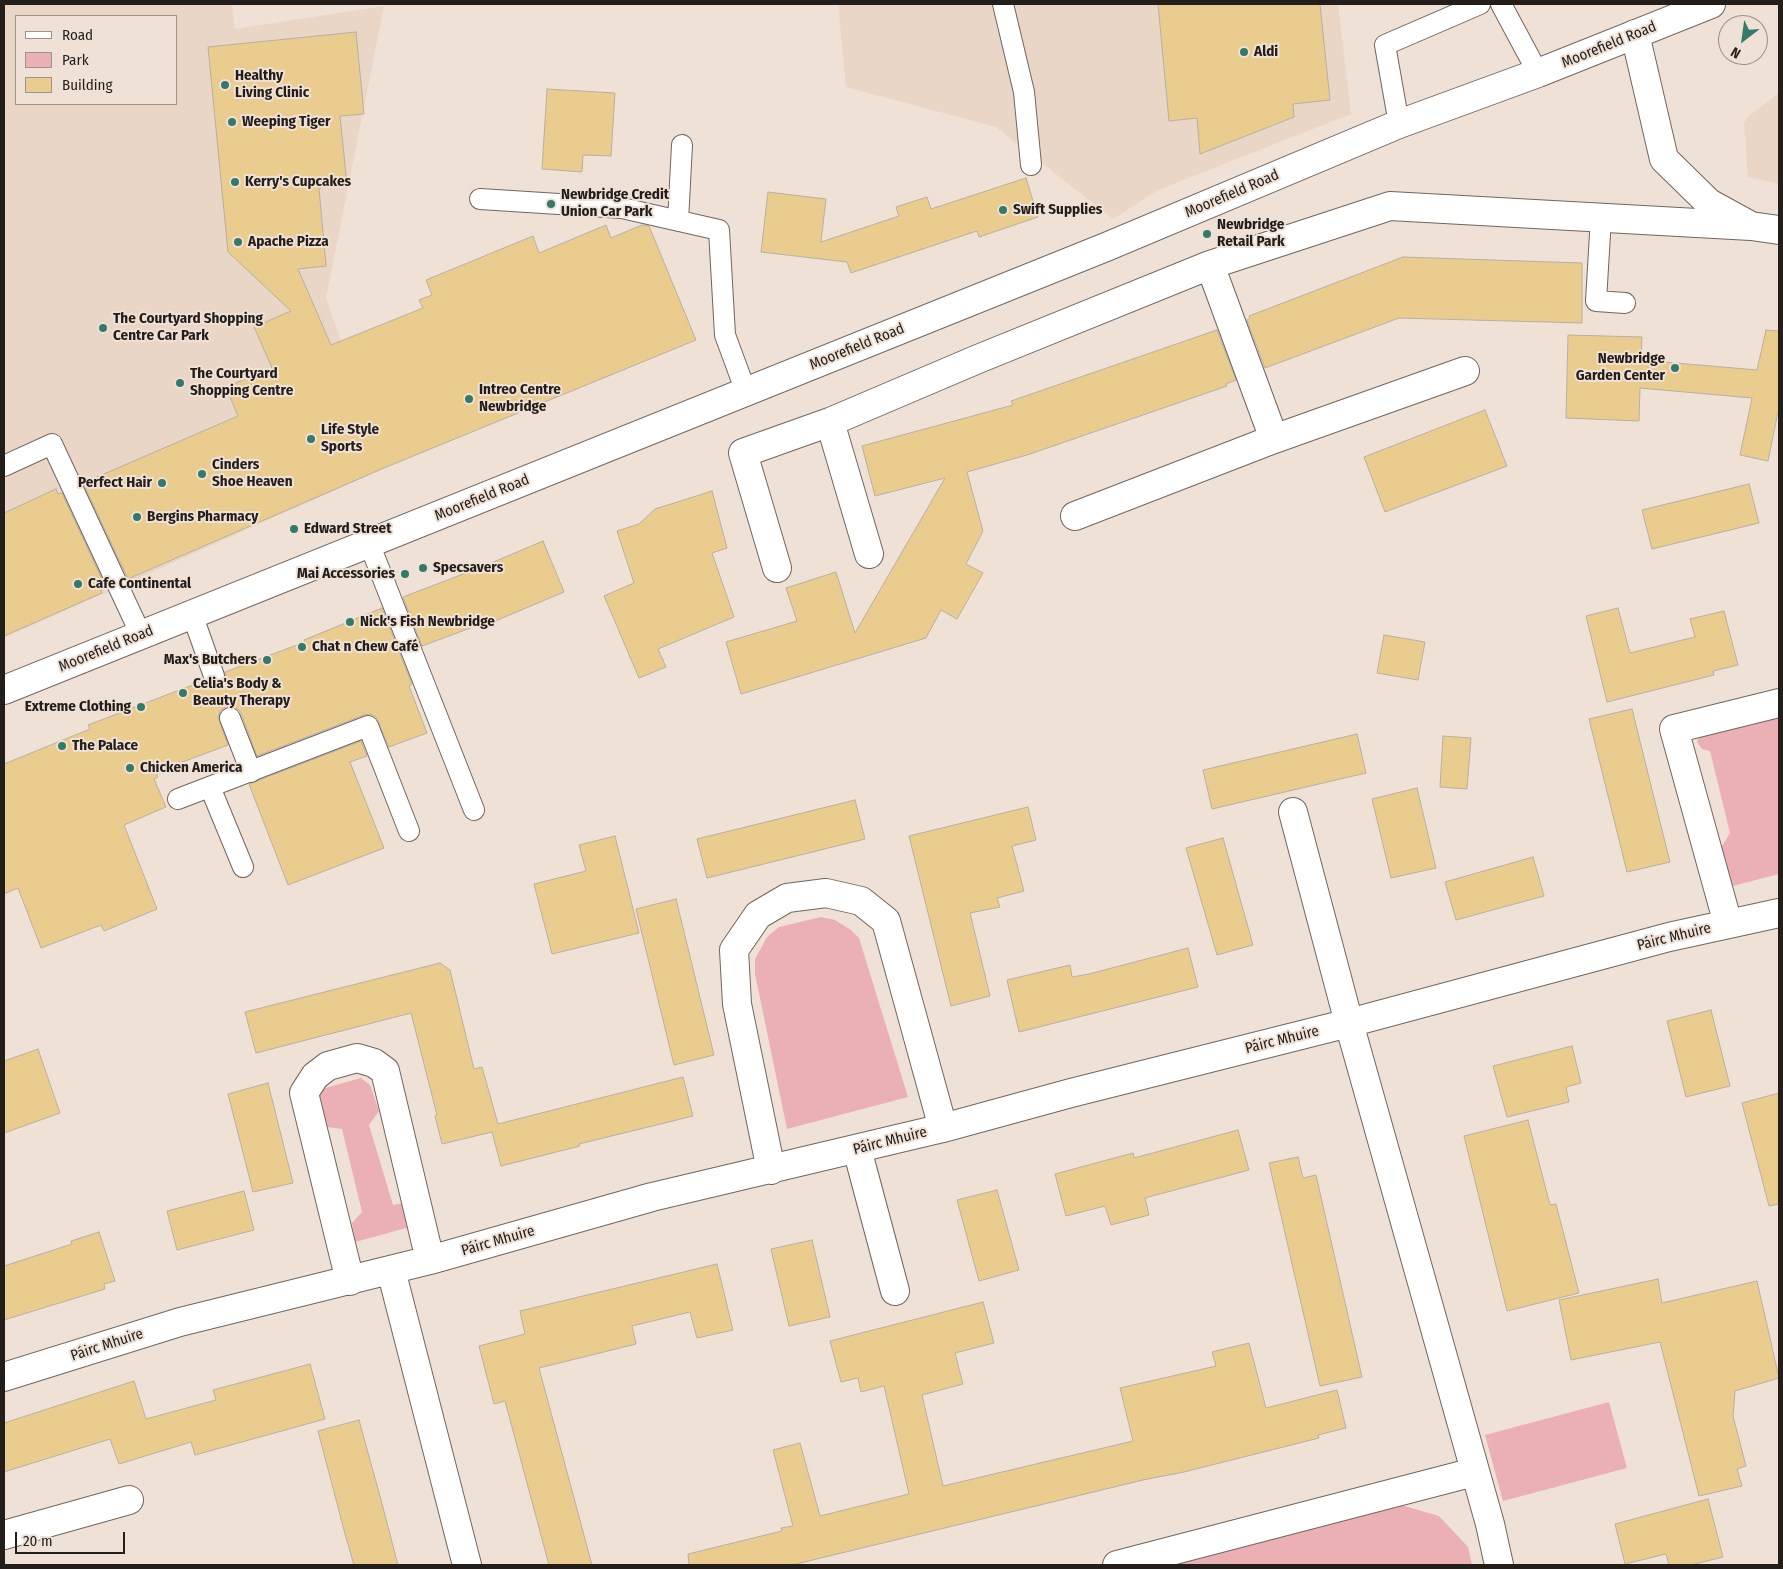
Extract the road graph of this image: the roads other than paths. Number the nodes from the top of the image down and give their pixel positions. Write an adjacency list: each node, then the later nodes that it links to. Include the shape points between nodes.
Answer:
1 (1003, 4): 9 (lane, via 1024,92)
2 (1480, 4): 7 (lane, via 1385,45)
3 (1501, 4): 6 (lane)
4 (1711, 4): 5 (street, Moorefield Road)
5 (1634, 34): 6 (street, Moorefield Road); 13 (street, via 1664,159 1709,204)
6 (1538, 73): 7 (street, Moorefield Road)
7 (1399, 124): 18 (street, Moorefield Road, via 1106,247)
8 (682, 145): 12 (lane)
9 (1030, 165)
10 (480, 199): 12 (lane, via 622,208)
11 (1601, 217): 13 (street); 15 (street, via 1390,206); 16 (lane, via 1596,301)
12 (678, 221): 18 (lane, via 719,230 725,334)
13 (1751, 226): 14 (street)
14 (1779, 230)
15 (1210, 265): 19 (street); 20 (street)
16 (1625, 303)
17 (1465, 371): 20 (street)
18 (746, 392): 23 (street, Moorefield Road)
19 (830, 422): 24 (street); 25 (street, via 743,453)
20 (1274, 439): 22 (street)
21 (4, 466): 27 (lane, via 52,444)
22 (1075, 516)
23 (369, 543): 26 (street, Moorefield Road); 35 (lane)
24 (869, 554)
25 (777, 568)
26 (192, 614): 27 (street, Moorefield Road); 28 (lane)
27 (141, 636): 29 (street, Moorefield Road)
28 (214, 676)
29 (4, 690)
30 (1779, 703): 40 (street, via 1674,729)
31 (230, 718): 32 (lane)
32 (251, 772): 33 (lane); 37 (lane, via 368,726)
33 (210, 787): 34 (lane); 38 (lane)
34 (178, 799)
35 (474, 810)
36 (1293, 812): 41 (street)
37 (409, 831)
38 (243, 867)
39 (1779, 913): 40 (street, Páirc Mhuire)
40 (1728, 924): 41 (street, Páirc Mhuire)
41 (1349, 1023): 42 (street, Páirc Mhuire); 50 (street)
42 (943, 1128): 43 (street, Páirc Mhuire); 44 (street, via 886,921 861,901 826,893 788,898 758,915 734,950 737,1004)
43 (857, 1149): 44 (street, Páirc Mhuire); 48 (street)
44 (771, 1170): 45 (street, Páirc Mhuire, via 652,1197)
45 (430, 1260): 46 (street, Páirc Mhuire); 47 (street, via 385,1071 374,1063 357,1058 328,1066 315,1076 304,1093)
46 (391, 1270): 47 (street, Páirc Mhuire); 53 (street)
47 (350, 1281): 49 (street, Páirc Mhuire, via 180,1322)
48 (896, 1291)
49 (4, 1377)
50 (1474, 1472): 54 (street); 55 (street)
51 (129, 1500): 52 (street)
52 (4, 1536)
53 (467, 1565)
54 (1118, 1565)
55 (1499, 1565)

